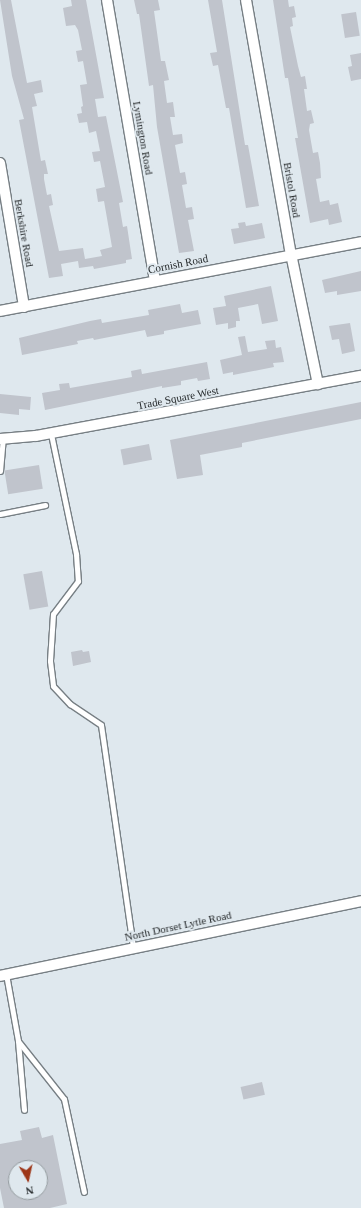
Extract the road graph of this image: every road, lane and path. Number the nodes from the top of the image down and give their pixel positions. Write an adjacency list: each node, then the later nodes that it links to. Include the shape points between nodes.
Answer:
1 (107, 0): 6 (street, Lymington Road)
2 (246, 0): 5 (street, Bristol Road)
3 (0, 163): 7 (street, Berkshire Road)
4 (361, 242): 5 (street, Cornish Road)
5 (291, 254): 6 (street, Cornish Road); 10 (street, Bristol Road)
6 (155, 280): 7 (street, Cornish Road)
7 (24, 307): 8 (street, Cornish Road)
8 (0, 311)
9 (361, 376): 10 (street, Trade Square West)
10 (318, 384): 11 (street, Trade Square West)
11 (50, 434): 12 (street, Trade Square West); 17 (lane, via 76,554 78,581 53,614 50,661 53,686 70,704 101,725)
12 (2, 439): 13 (lane)
13 (0, 471)
14 (45, 505): 15 (lane)
15 (0, 514)
16 (361, 901): 17 (street, North Dorset Lytle Road)
17 (133, 948): 18 (street, North Dorset Lytle Road)
18 (3, 975): 19 (lane)
19 (18, 1041): 20 (lane); 21 (lane, via 64,1099)
20 (24, 1110)
21 (84, 1192)

